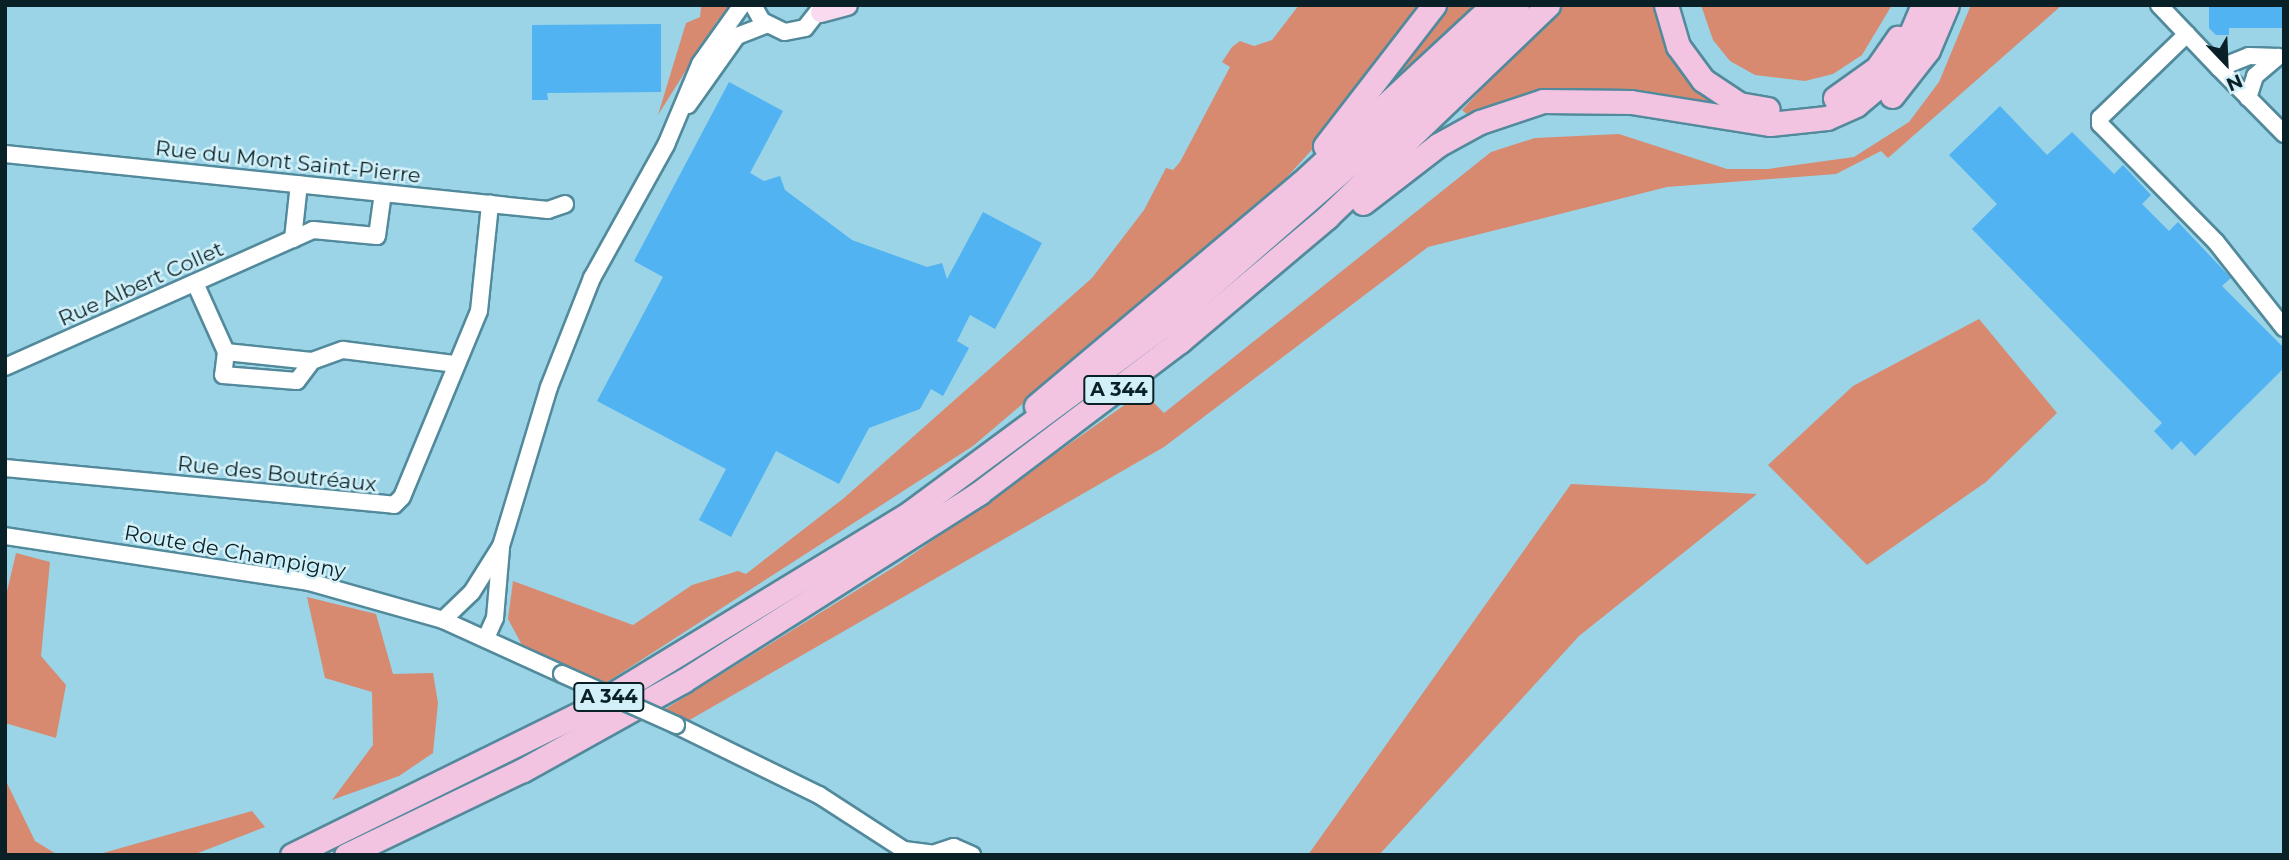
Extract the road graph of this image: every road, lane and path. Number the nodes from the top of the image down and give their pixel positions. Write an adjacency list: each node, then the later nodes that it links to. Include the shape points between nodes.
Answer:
1 (743, 5): 18 (street, via 700,64)
2 (753, 5): 14 (street)
3 (847, 5): 13 (main road)
4 (1434, 5): 24 (highway, via 1331,140)
5 (1493, 5): 24 (highway, via 1416,81)
6 (1517, 5): 36 (highway, A 344, via 1414,108 1183,311)
7 (1548, 5): 27 (highway, A 344)
8 (1666, 5): 9 (highway, via 1678,46 1703,80 1739,104 1777,111 1813,107 1848,92 1877,68 1899,36)
9 (1909, 5)
10 (1923, 5): 19 (highway, via 1899,63 1879,88 1827,118)
11 (1947, 5): 19 (highway, via 1908,78 1864,118 1831,131 1791,136)
12 (2159, 5): 15 (street)
13 (821, 9): 14 (street, via 795,32)
14 (766, 25): 18 (street, via 737,36)
15 (2187, 34): 16 (street); 30 (street, via 2099,118 2100,124 2216,242)
16 (2220, 68): 17 (street); 17 (street, via 2249,56 2278,57 2255,76)
17 (2248, 98): 20 (street)
18 (680, 115): 38 (street, via 592,278 549,387)
19 (1770, 124): 27 (highway, via 1631,102 1543,101 1490,118 1438,145 1360,205)
20 (2284, 134)
21 (5, 154): 22 (street, Rue du Mont Saint-Pierre)
22 (299, 184): 23 (street, Rue du Mont Saint-Pierre); 28 (street)
23 (383, 193): 25 (street, Rue du Mont Saint-Pierre); 28 (street, Rue Albert Collet, via 377,236 313,230)
24 (1274, 202): 36 (highway)
25 (490, 204): 26 (street, Rue du Mont Saint-Pierre, via 548,210); 33 (street, Rue des Boutréaux, via 479,311)
26 (565, 204)
27 (1327, 218): 44 (highway, A 344, via 1092,411 899,547 603,726)
28 (293, 239): 29 (street, Rue Albert Collet)
29 (195, 283): 31 (street); 34 (street, Rue Albert Collet)
30 (2284, 328)
31 (226, 352): 32 (street); 32 (street, via 223,374 297,381)
32 (312, 361): 33 (street, via 343,351)
33 (456, 364): 35 (street, Rue des Boutréaux, via 402,497 394,505)
34 (5, 367)
35 (5, 468)
36 (911, 512): 43 (highway, A 344, via 587,710)
37 (5, 536): 39 (street, Route de Champigny, via 309,582)
38 (501, 547): 39 (street, via 472,592); 40 (street, via 495,618)
39 (443, 620): 40 (street, Route de Champigny)
40 (486, 638): 41 (street, Route de Champigny, bridge, via 819,795)
41 (906, 852): 42 (street, Route de Champigny)
42 (929, 854): 45 (street, Route de Champigny, via 954,847)
43 (292, 855)
44 (346, 855)
45 (972, 855)

